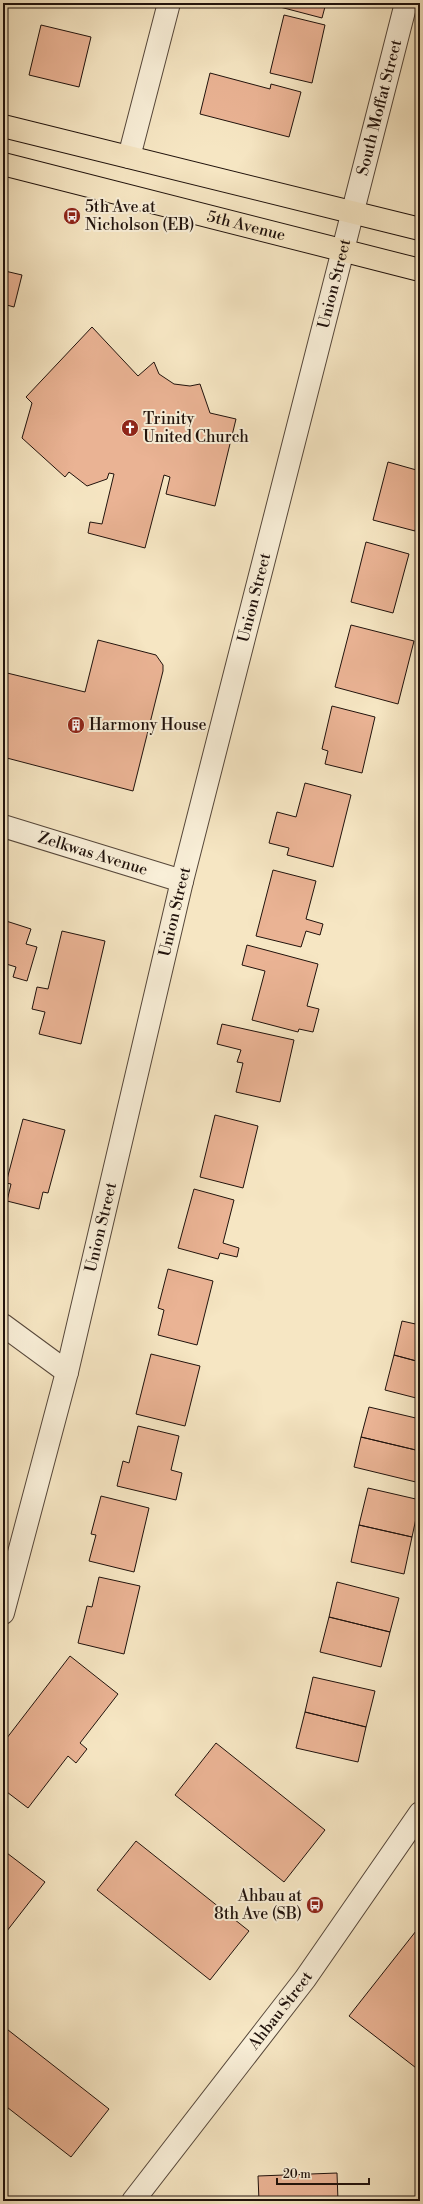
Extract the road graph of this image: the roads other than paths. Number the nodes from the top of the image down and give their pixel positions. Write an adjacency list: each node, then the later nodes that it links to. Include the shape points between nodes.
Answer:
1 (169, 3): 4 (street)
2 (406, 3): 6 (street, South Moffat Street)
3 (3, 126): 4 (main road)
4 (129, 156): 6 (main road)
5 (3, 164): 8 (main road, 5th Avenue)
6 (352, 212): 7 (main road); 8 (street, Union Street)
7 (420, 229)
8 (343, 251): 9 (main road, 5th Avenue); 11 (street, Union Street)
9 (420, 270)
10 (3, 826): 11 (street, Zelkwas Avenue)
11 (182, 881): 13 (street, Union Street)
12 (3, 1325): 13 (street)
13 (67, 1372): 14 (street, Union Street)
14 (3, 1613)
15 (420, 1813): 16 (street, Ahbau Street, via 305,1979)
16 (133, 2201)

